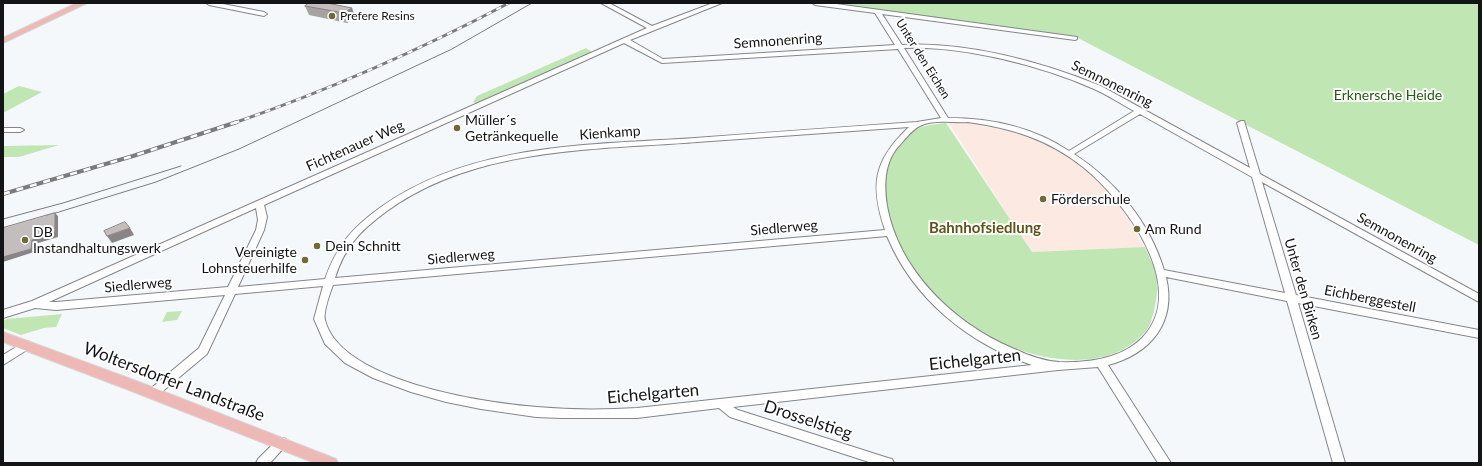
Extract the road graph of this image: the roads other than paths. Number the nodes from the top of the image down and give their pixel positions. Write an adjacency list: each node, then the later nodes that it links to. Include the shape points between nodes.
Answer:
1 (83, 3): 11 (main road)
2 (209, 3): 7 (street)
3 (604, 3): 8 (street)
4 (719, 3): 8 (street, Fichtenauer Weg)
5 (815, 3): 6 (street)
6 (878, 12): 9 (street); 12 (street, Unter den Eichen)
7 (264, 14)
8 (652, 28): 10 (street, Fichtenauer Weg)
9 (1075, 38)
10 (624, 40): 12 (street, Semnonenring, via 662,65); 21 (street, Fichtenauer Weg)
11 (3, 41)
12 (899, 46): 13 (street, Semnonenring, via 946,48 1042,67 1086,83); 14 (street, Unter den Eichen)
13 (1140, 111): 19 (street); 20 (street, Semnonenring)
14 (946, 121): 16 (street); 19 (street, via 981,121 1010,126 1040,138)
15 (1241, 123): 20 (street, Unter den Birken)
16 (918, 124): 22 (street, via 894,147 884,162 880,186 883,211); 24 (street, Kienkamp, via 560,150 490,162 438,178 384,208 351,238 344,248)
17 (3, 130): 18 (street)
18 (20, 130)
19 (1069, 154): 23 (street, via 1098,176 1124,204 1142,229)
20 (1257, 175): 26 (street, Unter den Birken); 27 (street, Semnonenring)
21 (259, 204): 25 (street, via 262,223 260,230); 28 (street, Fichtenauer Weg)
22 (890, 233): 24 (street, Siedlerweg); 35 (street, via 916,278 929,294 967,328 991,342 1044,364)
23 (1161, 273): 26 (street, Eichberggestell); 34 (street, via 1165,294 1163,310 1158,325 1149,339 1137,350 1117,360)
24 (330, 282): 25 (street, Siedlerweg); 37 (street, Eichelgarten, via 319,319 320,328 328,342 341,354 371,373 412,388 510,409 560,413 612,414)
25 (231, 291): 28 (street, Siedlerweg, via 56,306); 36 (street, via 203,351)
26 (1290, 298): 30 (street, Eichberggestell); 43 (street, Unter den Birken)
27 (1479, 298)
28 (35, 304): 29 (street, Fichtenauer Weg)
29 (3, 314)
30 (1479, 334)
31 (3, 337): 32 (main road, Woltersdorfer Landstraße)
32 (26, 345): 33 (street); 36 (main road, Woltersdorfer Landstraße)
33 (3, 361)
34 (1101, 363): 35 (street); 42 (street)
35 (1058, 366): 37 (street, Eichelgarten)
36 (153, 393): 38 (main road, Woltersdorfer Landstraße)
37 (720, 404): 41 (street, Drosselstieg, via 734,414)
38 (282, 443): 39 (street); 40 (main road, Woltersdorfer Landstraße)
39 (262, 463)
40 (331, 463)
41 (888, 463)
42 (1165, 463)
43 (1339, 463)

